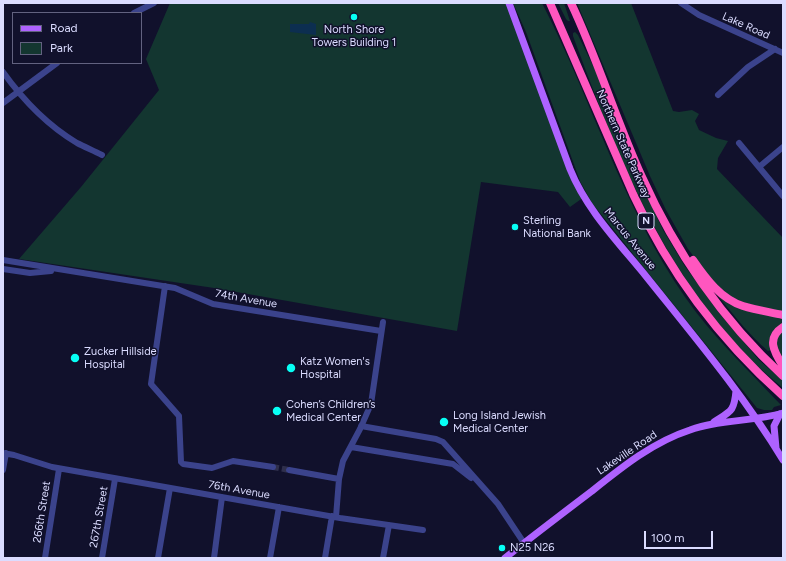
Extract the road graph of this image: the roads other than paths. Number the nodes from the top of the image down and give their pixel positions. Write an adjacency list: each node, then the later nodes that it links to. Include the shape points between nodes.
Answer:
1 (154, 3): 6 (street)
2 (509, 3): 30 (main road, Marcus Avenue, via 570,169 581,192 594,212)
3 (550, 3): 31 (highway, Northern State Parkway / N, via 633,194 667,259 692,297 724,336)
4 (571, 3): 19 (highway, Northern State Parkway / N)
5 (682, 3): 7 (street, Lake Road, via 699,16)
6 (141, 6)
7 (774, 49): 8 (street, Lake Road); 12 (street, via 748,67)
8 (783, 52)
9 (56, 64): 11 (street)
10 (3, 72): 11 (street)
11 (18, 92): 13 (street); 16 (street, via 52,125 77,143)
12 (718, 95)
13 (3, 103)
14 (739, 143): 17 (street)
15 (783, 148): 17 (street)
16 (102, 155)
17 (759, 167): 18 (street)
18 (783, 196)
19 (657, 209): 24 (highway, via 706,278 724,296 742,306); 29 (highway, Northern State Parkway / N, via 682,253 713,298 742,334)
20 (3, 260): 22 (street, 74th Avenue)
21 (3, 268): 22 (street, 74th Avenue, via 30,273)
22 (61, 270): 23 (street, 74th Avenue)
23 (165, 286): 27 (street, 74th Avenue, via 213,304); 40 (street, via 151,384 179,416 181,462 212,468 233,461)
24 (783, 315)
25 (383, 322): 27 (street)
26 (783, 327): 28 (highway, via 775,335 773,345 775,354)
27 (382, 332): 35 (street, via 371,404)
28 (783, 366)
29 (783, 376)
30 (736, 391): 33 (main road, Marcus Avenue); 34 (main road, via 734,406 730,412)
31 (783, 396)
32 (782, 413): 33 (main road, Lakeville Road); 37 (main road, via 774,426)
33 (755, 418): 34 (main road, Lakeville Road); 37 (main road, Marcus Avenue)
34 (709, 425): 53 (main road, Lakeville Road, via 671,437 643,453)
35 (361, 426): 36 (street); 46 (street, via 440,440)
36 (351, 447): 45 (street, via 343,461); 46 (street, via 452,464)
37 (776, 449): 39 (main road, Marcus Avenue)
38 (4, 453): 41 (street, 76th Avenue); 42 (street)
39 (783, 460)
40 (273, 467)
41 (59, 469): 44 (street, 76th Avenue); 54 (street, 266th Street)
42 (3, 470)
43 (289, 470): 45 (street)
44 (115, 479): 47 (street, 76th Avenue); 55 (street, 267th Street)
45 (339, 479): 50 (street)
46 (482, 486): 53 (street, via 498,504)
47 (170, 488): 48 (street, 76th Avenue); 56 (street)
48 (222, 497): 49 (street, 76th Avenue); 57 (street)
49 (279, 507): 50 (street, 76th Avenue); 58 (street)
50 (334, 517): 51 (street, 76th Avenue); 59 (street)
51 (389, 525): 52 (street, 76th Avenue); 60 (street)
52 (423, 530)
53 (524, 543): 61 (main road, Lakeville Road)
54 (45, 558)
55 (102, 558)
56 (158, 558)
57 (214, 558)
58 (270, 558)
59 (325, 558)
60 (383, 558)
61 (505, 558)

